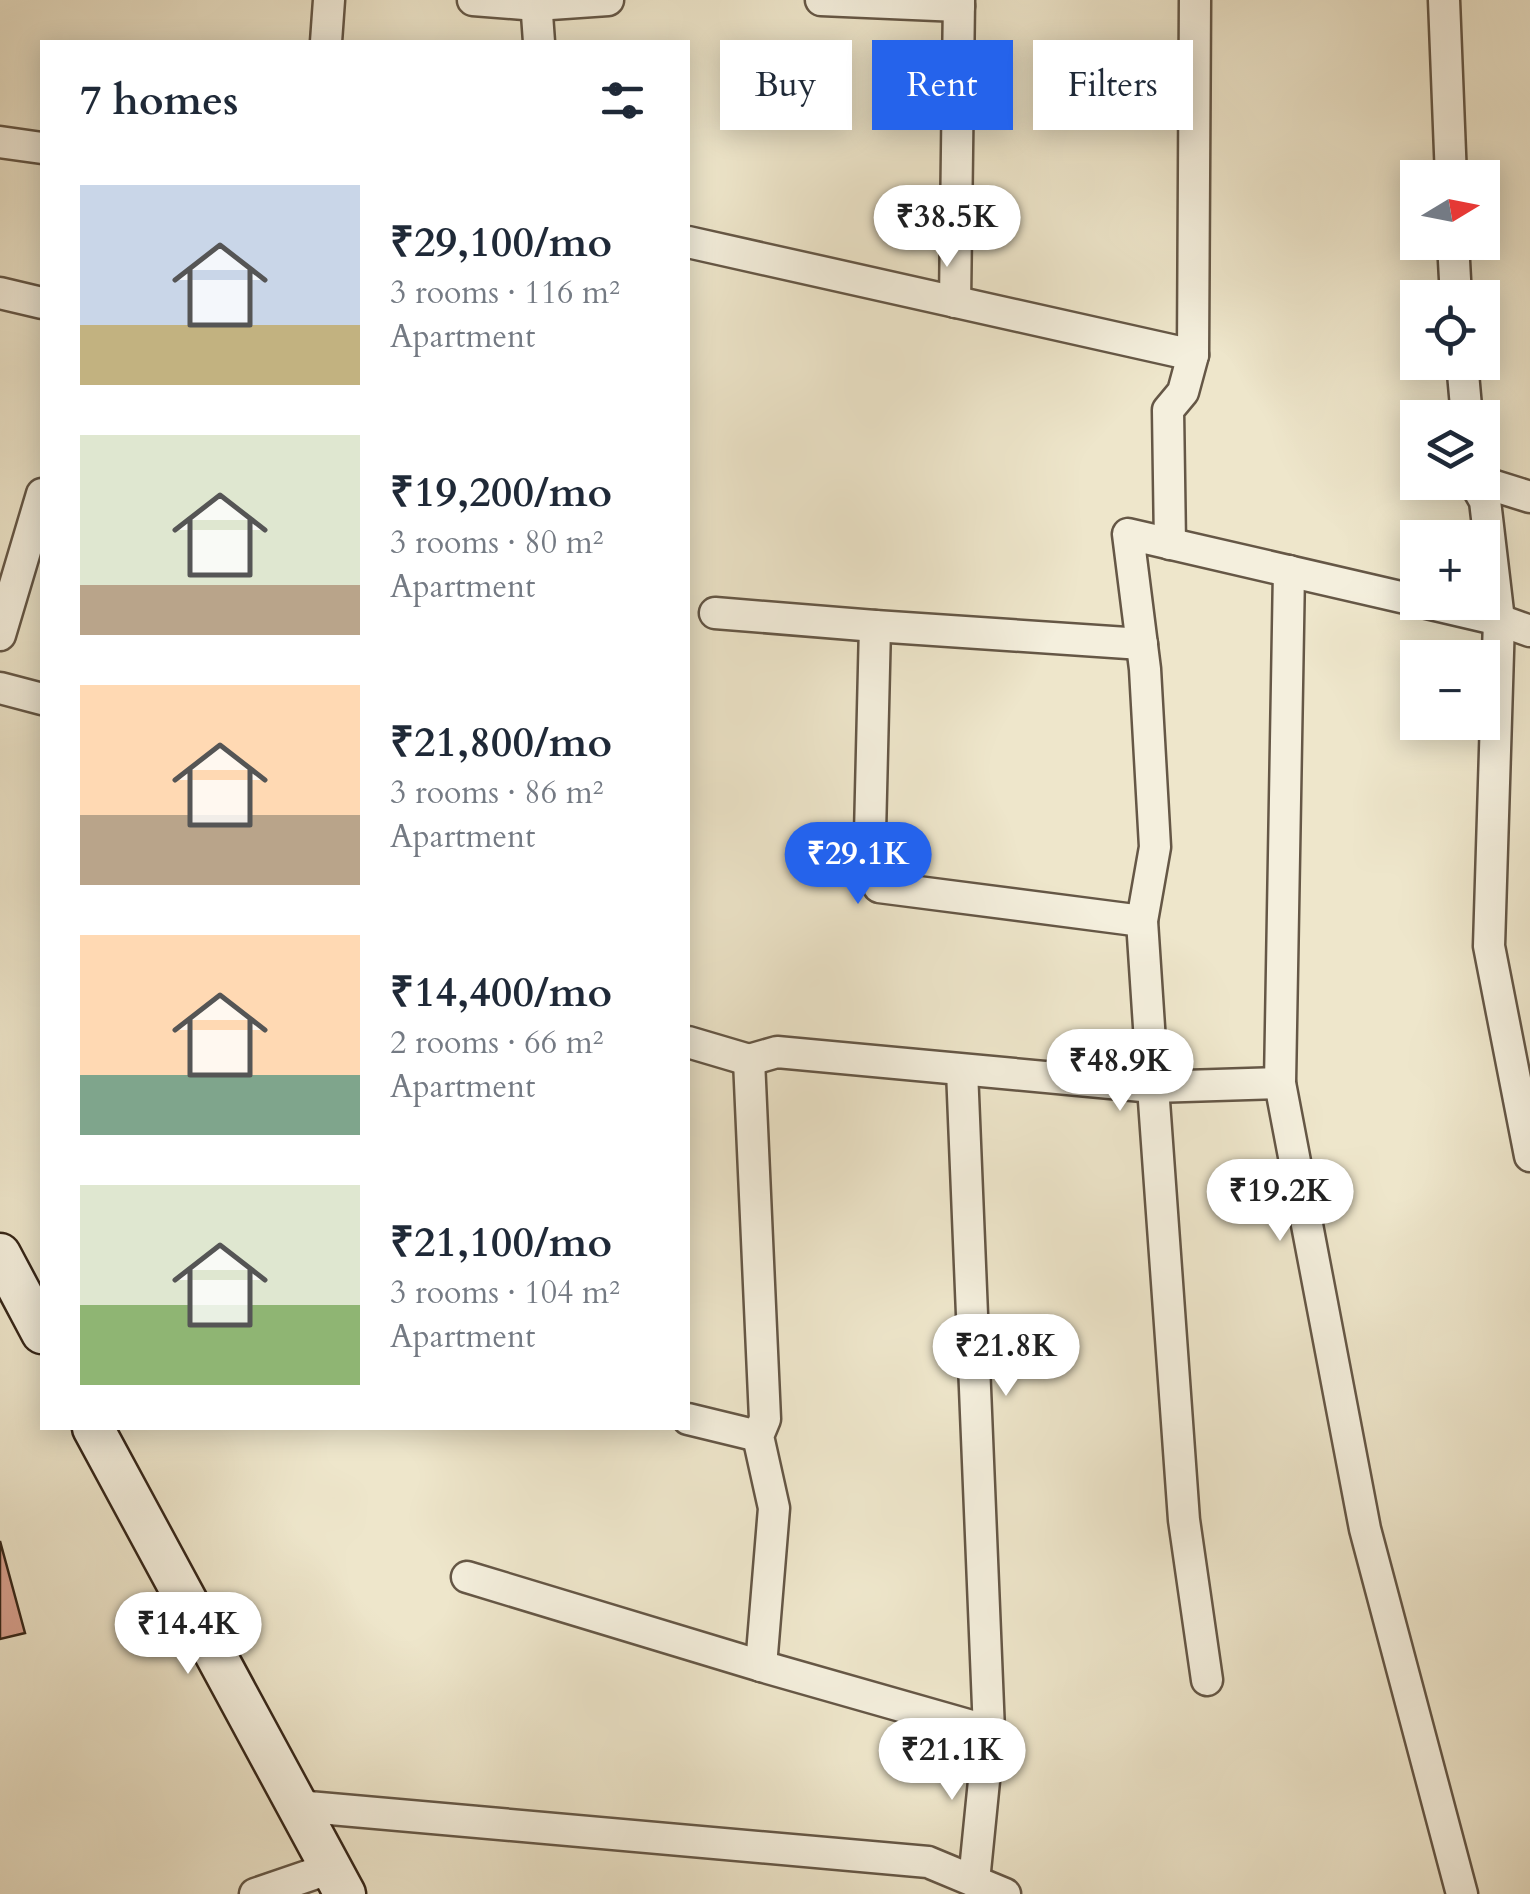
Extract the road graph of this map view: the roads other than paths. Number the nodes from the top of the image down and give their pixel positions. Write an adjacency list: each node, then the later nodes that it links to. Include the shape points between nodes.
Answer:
1 (329, 0): 9 (street)
2 (473, 0): 7 (street)
3 (608, 0): 7 (street)
4 (820, 0): 8 (street)
5 (1195, 0): 18 (street)
6 (1444, 0): 13 (street)
7 (536, 3): 10 (street)
8 (959, 3): 16 (street)
9 (326, 40)
10 (539, 40)
11 (0, 142): 12 (street)
12 (40, 148)
13 (1450, 160)
14 (690, 242): 16 (street)
15 (0, 293): 17 (street)
16 (955, 302): 18 (street)
17 (40, 303)
18 (1193, 355): 22 (street, via 1182,392 1168,410)
19 (1500, 488): 20 (street)
20 (1530, 497)
21 (40, 501): 29 (street)
22 (1170, 544): 23 (street); 30 (street, via 1128,534)
23 (1289, 571): 24 (street); 38 (street)
24 (1400, 597)
25 (714, 613): 27 (street)
26 (1499, 620): 28 (street); 35 (street, via 1489,946)
27 (875, 626): 30 (street); 33 (street, via 870,834 879,887)
28 (1530, 631)
29 (0, 634)
30 (1142, 644): 33 (street, via 1155,847)
31 (0, 688): 32 (street)
32 (40, 698)
33 (1142, 922): 39 (street)
34 (690, 1043): 36 (street)
35 (1520, 1047): 40 (street)
36 (748, 1060): 37 (street, via 777,1052); 45 (street, via 765,1420)
37 (962, 1070): 39 (street); 49 (street)
38 (1280, 1082): 39 (street); 55 (street, via 1365,1529)
39 (1153, 1087): 48 (street, via 1184,1520)
40 (1530, 1156)
41 (0, 1254): 42 (main road)
42 (40, 1329)
43 (690, 1419): 45 (street)
44 (95, 1430): 50 (main road)
45 (758, 1436): 47 (street, via 774,1508)
46 (467, 1577): 47 (street)
47 (760, 1666): 49 (street)
48 (1207, 1680)
49 (989, 1731): 52 (street)
50 (298, 1806): 51 (main road); 52 (street, via 928,1862)
51 (338, 1881): 53 (street)
52 (974, 1881): 54 (street)
53 (255, 1894)
54 (1006, 1894)
55 (1462, 1894)

